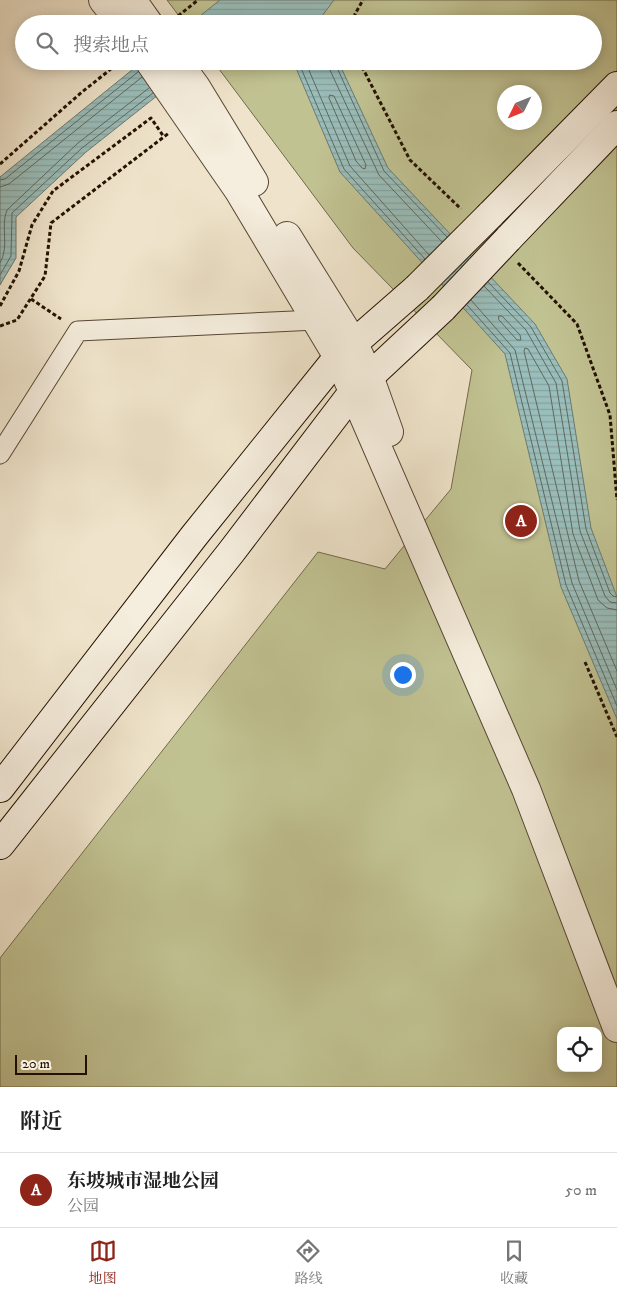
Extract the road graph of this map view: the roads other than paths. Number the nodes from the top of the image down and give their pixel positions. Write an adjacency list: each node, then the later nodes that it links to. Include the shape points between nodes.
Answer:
1 (103, 0): 2 (street)
2 (136, 15)
3 (158, 70): 6 (street)
4 (179, 70): 6 (street)
5 (617, 86): 9 (street, bridge, via 417,288)
6 (187, 101): 8 (street); 9 (street)
7 (617, 124): 10 (street, bridge, via 443,308)
8 (316, 320): 9 (street); 11 (street, via 78,331)
9 (346, 350): 10 (street); 12 (street, via 194,536)
10 (361, 384): 13 (street); 14 (street, via 386,424 564,836); 15 (street, via 526,789)
11 (0, 454)
12 (0, 788)
13 (0, 844)
14 (617, 978)
15 (617, 1028)

